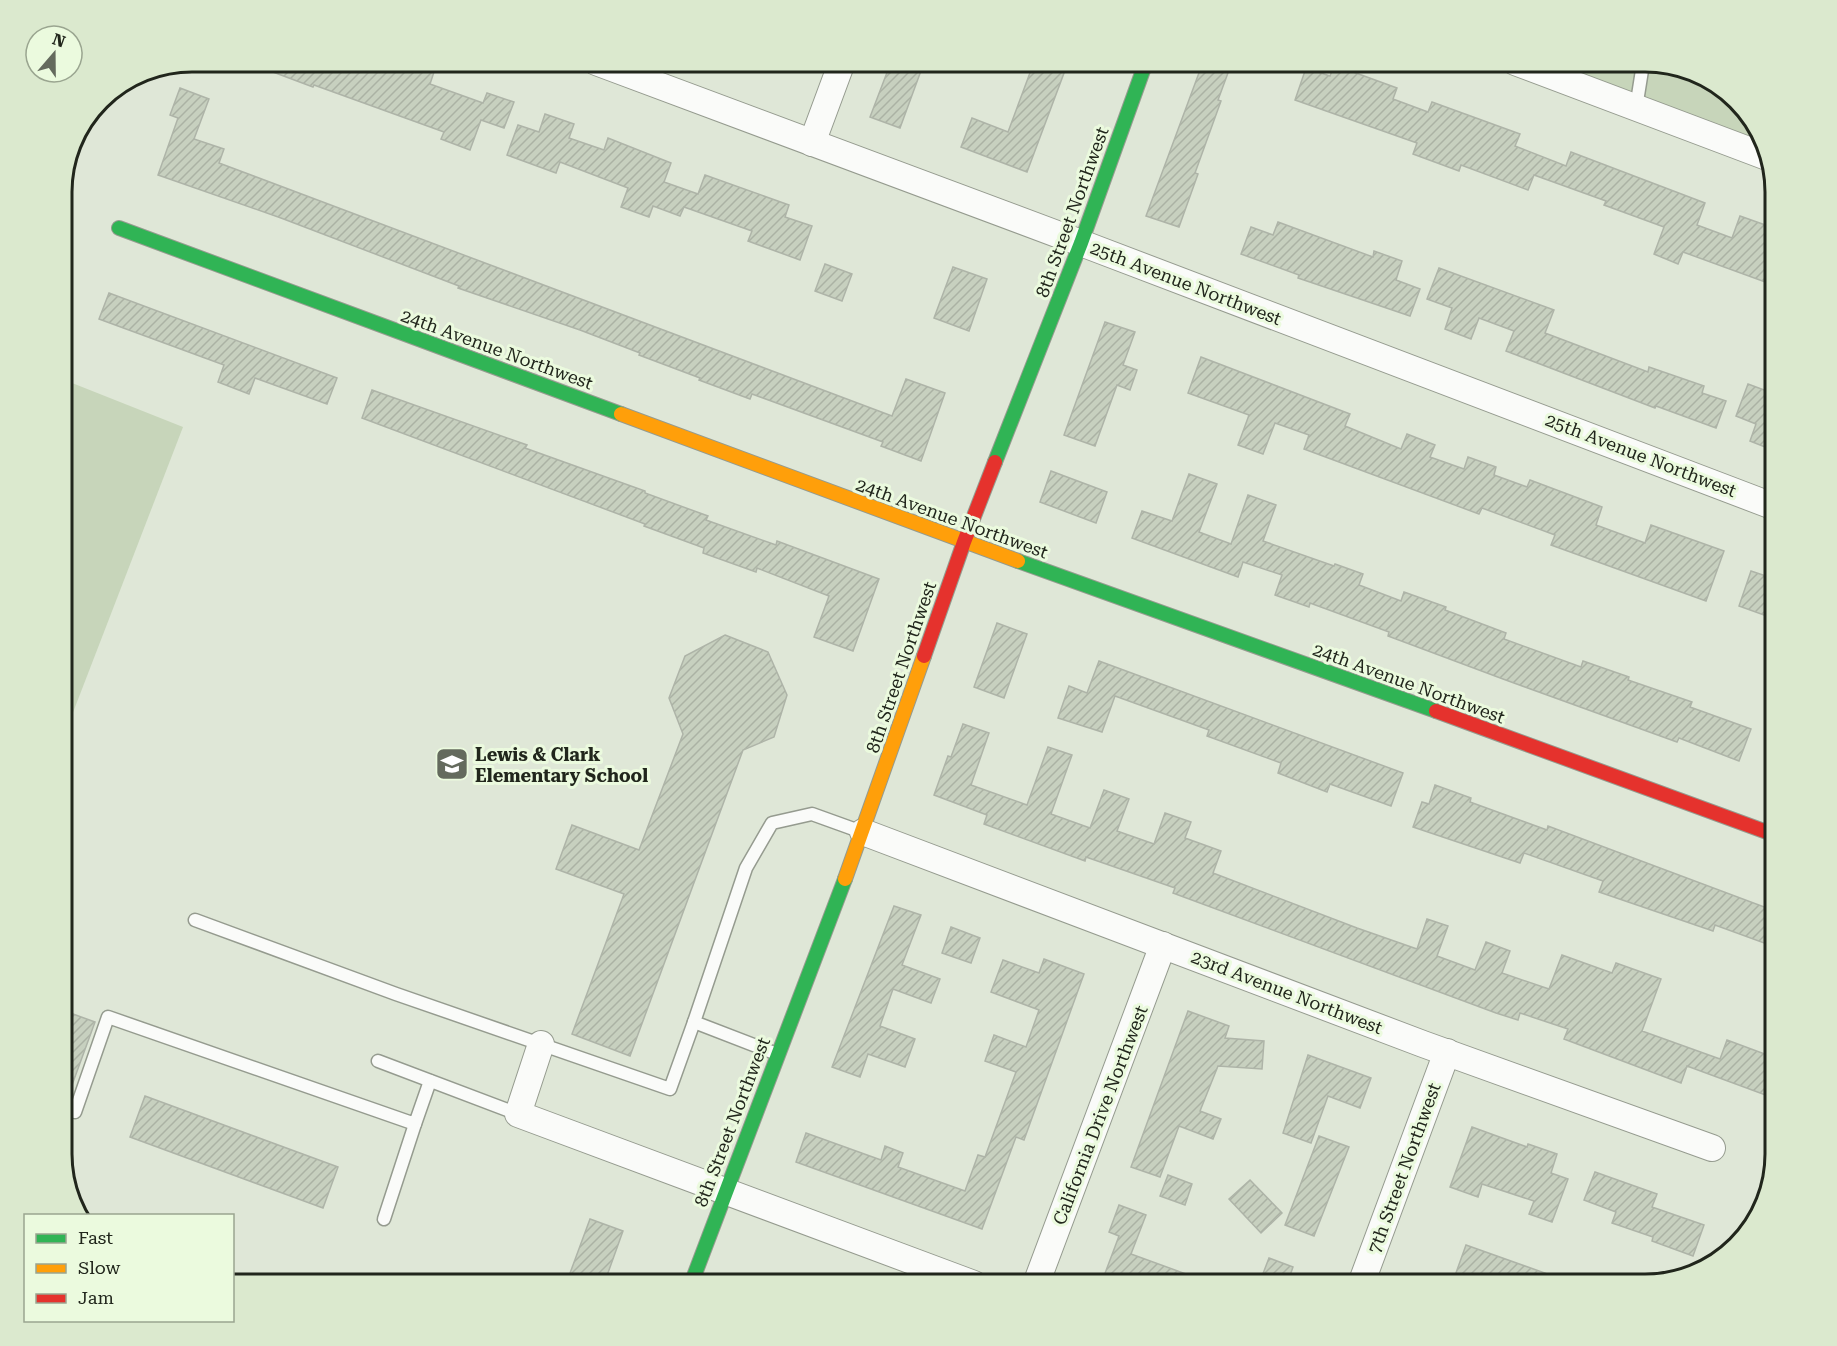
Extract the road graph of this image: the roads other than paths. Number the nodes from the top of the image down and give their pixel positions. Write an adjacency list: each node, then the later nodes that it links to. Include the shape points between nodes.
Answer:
1 (623, 72): 7 (street, 25th Avenue Northwest)
2 (838, 72): 7 (street)
3 (1142, 72): 10 (street, 8th Street Northwest)
4 (1541, 72): 6 (street)
5 (1642, 72): 6 (lane)
6 (1636, 108): 8 (street)
7 (812, 143): 10 (street, 25th Avenue Northwest)
8 (1759, 155)
9 (119, 228): 12 (street, 24th Avenue Northwest)
10 (1081, 243): 11 (street, 25th Avenue Northwest); 12 (street, 8th Street Northwest)
11 (1765, 503)
12 (964, 542): 13 (street, 24th Avenue Northwest); 14 (street, 8th Street Northwest)
13 (1765, 831)
14 (863, 832): 16 (street, 23rd Avenue Northwest); 17 (lane, via 812,814 772,823 746,868); 20 (street, 8th Street Northwest)
15 (195, 920): 18 (lane)
16 (1163, 945): 19 (street, 23rd Avenue Northwest); 31 (street, California Drive Northwest)
17 (694, 1022): 18 (lane, via 670,1089); 20 (lane)
18 (541, 1044): 24 (street)
19 (1447, 1052): 26 (street, 23rd Avenue Northwest); 32 (street, 7th Street Northwest)
20 (777, 1054): 27 (street, 8th Street Northwest)
21 (378, 1061): 22 (lane)
22 (430, 1081): 24 (lane); 25 (lane)
23 (75, 1112): 25 (lane, via 108,1017)
24 (518, 1114): 27 (street)
25 (415, 1124): 28 (lane)
26 (1712, 1148)
27 (725, 1190): 29 (street, 8th Street Northwest); 30 (street)
28 (384, 1220)
29 (695, 1274)
30 (948, 1274)
31 (1040, 1274)
32 (1365, 1274)

